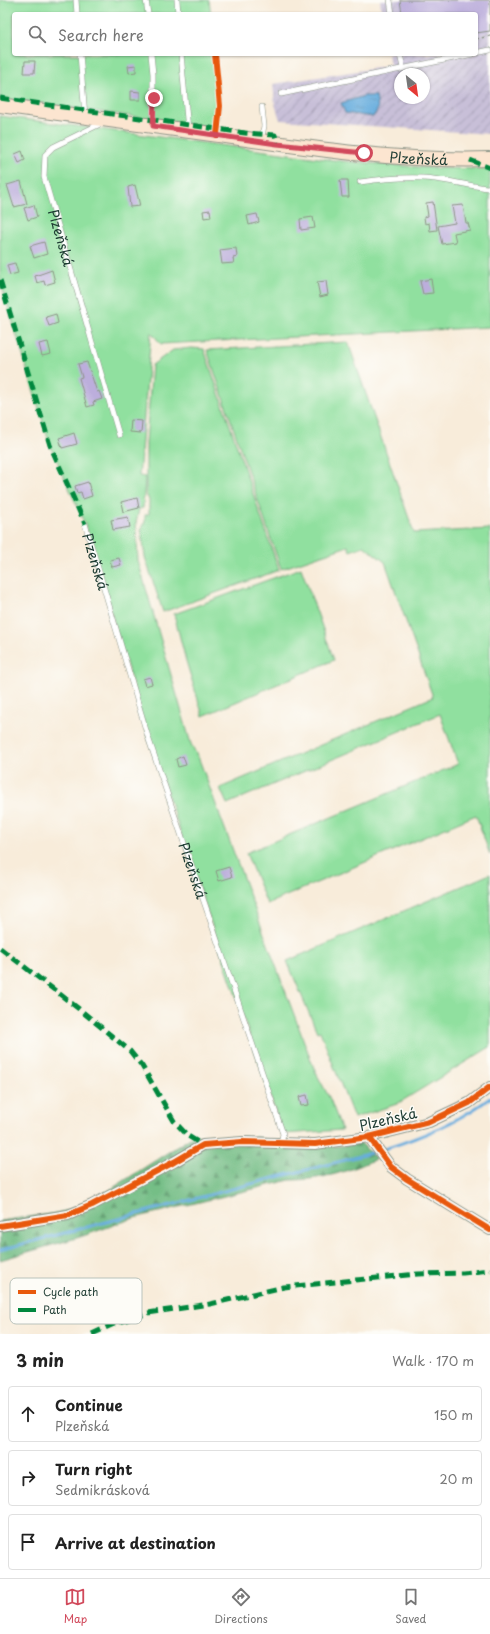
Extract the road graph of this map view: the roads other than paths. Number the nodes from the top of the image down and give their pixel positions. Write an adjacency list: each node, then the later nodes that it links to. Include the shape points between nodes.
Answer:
1 (76, 0): 5 (lane)
2 (146, 0): 6 (lane)
3 (177, 0): 7 (lane)
4 (390, 0): 8 (lane)
5 (77, 12)
6 (148, 12)
7 (178, 12)
8 (392, 12)
9 (490, 50): 10 (lane)
10 (478, 53)
11 (80, 56): 21 (lane)
12 (151, 56): 23 (lane)
13 (181, 56): 24 (lane)
14 (400, 56): 16 (lane)
15 (462, 56): 16 (lane)
16 (403, 68)
17 (394, 70): 18 (lane)
18 (281, 94)
19 (0, 105): 21 (main road, Plzeňská)
20 (262, 107): 25 (lane, via 264,126)
21 (85, 117): 22 (main road, Plzeňská)
22 (109, 120): 23 (main road, Plzeňská); 29 (lane, Plzeňská, via 83,131 45,155 44,177)
23 (153, 126): 24 (main road, Plzeňská)
24 (188, 131): 25 (main road, Plzeňská)
25 (261, 142): 26 (main road, Plzeňská, via 428,158)
26 (490, 159)
27 (360, 182): 28 (lane, Plzeňská, via 400,177 424,178 468,186)
28 (490, 186)
29 (119, 436)
30 (85, 524): 33 (lane, Plzeňská, via 148,737 283,1134)
31 (490, 1087): 32 (street, Plzeňská, via 469,1103 429,1122)
32 (372, 1141): 33 (street, Plzeňská, via 315,1144); 35 (street, via 391,1167)
33 (281, 1142): 34 (street, via 203,1145 86,1208 68,1215)
34 (0, 1226)
35 (490, 1230)

